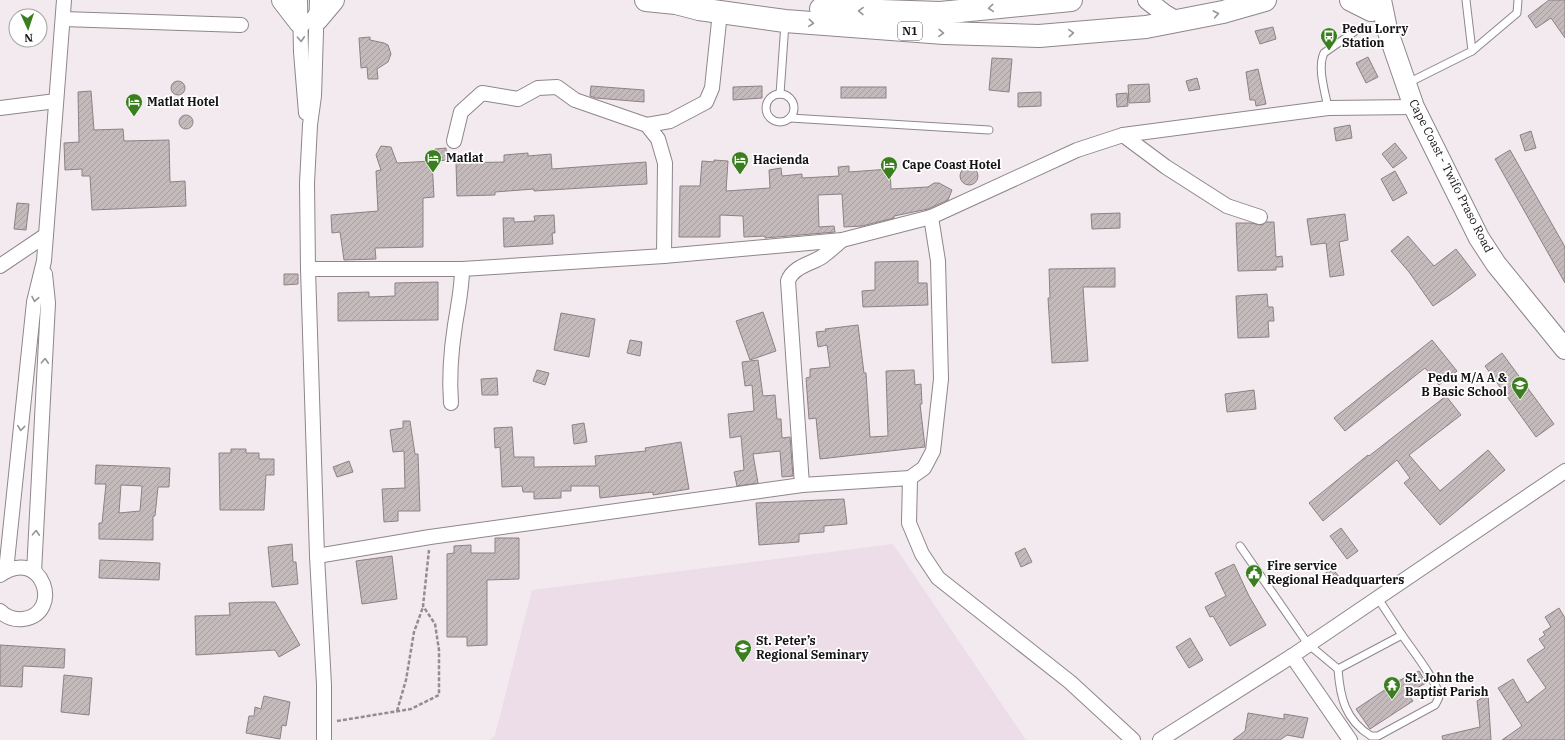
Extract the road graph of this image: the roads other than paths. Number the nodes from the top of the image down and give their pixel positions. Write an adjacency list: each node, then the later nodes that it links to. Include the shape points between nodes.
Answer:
1 (64, 0): 17 (street)
2 (283, 0): 16 (highway)
3 (300, 0): 16 (street)
4 (333, 0): 16 (highway)
5 (646, 0): 11 (highway, N1)
6 (1067, 0): 13 (highway, N1)
7 (1265, 0): 19 (highway, N1, one-way to 7)
8 (1351, 0): 14 (highway)
9 (1466, 0): 23 (lane)
10 (1518, 0): 23 (lane, via 1516,13)
11 (685, 1): 15 (highway, N1, via 699,9)
12 (1153, 2): 19 (street); 21 (street)
13 (1014, 3): 15 (highway, N1, one-way to 15, via 940,13)
14 (1373, 3): 24 (main road, Cape Coast - Twifo Praso Road, via 1376,22 1387,29)
15 (716, 6): 18 (highway, N1); 31 (street, via 712,88 706,102 670,122)
16 (311, 14): 42 (street, via 306,111 310,125 307,183)
17 (63, 19): 20 (street); 26 (street)
18 (785, 21): 21 (highway, N1, one-way to 21, via 944,33 1039,36); 25 (lane)
19 (1177, 21): 21 (highway, N1)
20 (241, 25)
21 (1146, 27)
22 (1354, 32): 29 (lane, via 1324,53 1322,58)
23 (1472, 51): 24 (lane)
24 (1406, 84): 27 (main road, Cape Coast - Twifo Praso Road)
25 (780, 94): 30 (lane, via 785,95 793,103); 30 (lane, via 767,103 767,114 775,121)
26 (56, 101): 28 (street); 37 (street)
27 (1414, 107): 29 (street); 44 (main road, Cape Coast - Twifo Praso Road, via 1479,238 1496,264)
28 (0, 108)
29 (1328, 108): 33 (street)
30 (790, 118): 32 (lane)
31 (647, 125): 34 (street, via 574,100 557,86 538,88 518,99 482,93 461,112); 39 (street, via 658,138 666,163)
32 (989, 130)
33 (1123, 135): 35 (street, via 1166,167 1227,206); 36 (street, via 1077,150)
34 (454, 141)
35 (1260, 217)
36 (931, 218): 38 (street); 51 (street, via 938,261 941,379 932,451 924,468)
37 (46, 235): 40 (street); 41 (street)
38 (842, 240): 39 (street); 52 (street, via 823,257 794,271 788,281)
39 (664, 256): 43 (street)
40 (44, 261): 45 (street, one-way to 45, via 34,302); 46 (street, one-way to 40, via 48,303)
41 (0, 266)
42 (308, 269): 43 (street); 54 (street)
43 (462, 269): 47 (street, via 462,289 449,376)
44 (1565, 349)
45 (26, 378): 46 (street); 48 (street, one-way to 48)
46 (44, 378): 49 (street)
47 (451, 403)
48 (18, 454): 49 (street); 56 (street)
49 (40, 456): 55 (street, one-way to 49)
50 (1565, 471): 57 (street)
51 (910, 478): 52 (street); 64 (street, via 909,523 922,554 938,578 1070,682)
52 (802, 485): 54 (street, via 430,536)
53 (1240, 546): 60 (lane)
54 (316, 556): 63 (street, via 324,685)
55 (34, 572): 56 (street, via 20,567); 58 (street, via 44,583 46,590 39,611 19,619 11,618)
56 (3, 573)
57 (1377, 598): 59 (lane); 60 (street)
58 (0, 611)
59 (1402, 636): 62 (lane); 62 (lane, via 1430,675 1439,698 1434,706 1378,736 1371,736 1353,721 1343,703)
60 (1308, 644): 61 (street); 62 (lane)
61 (1292, 656): 65 (street); 66 (street)
62 (1338, 669)
63 (324, 738)
64 (1133, 740)
65 (1160, 740)
66 (1350, 740)

